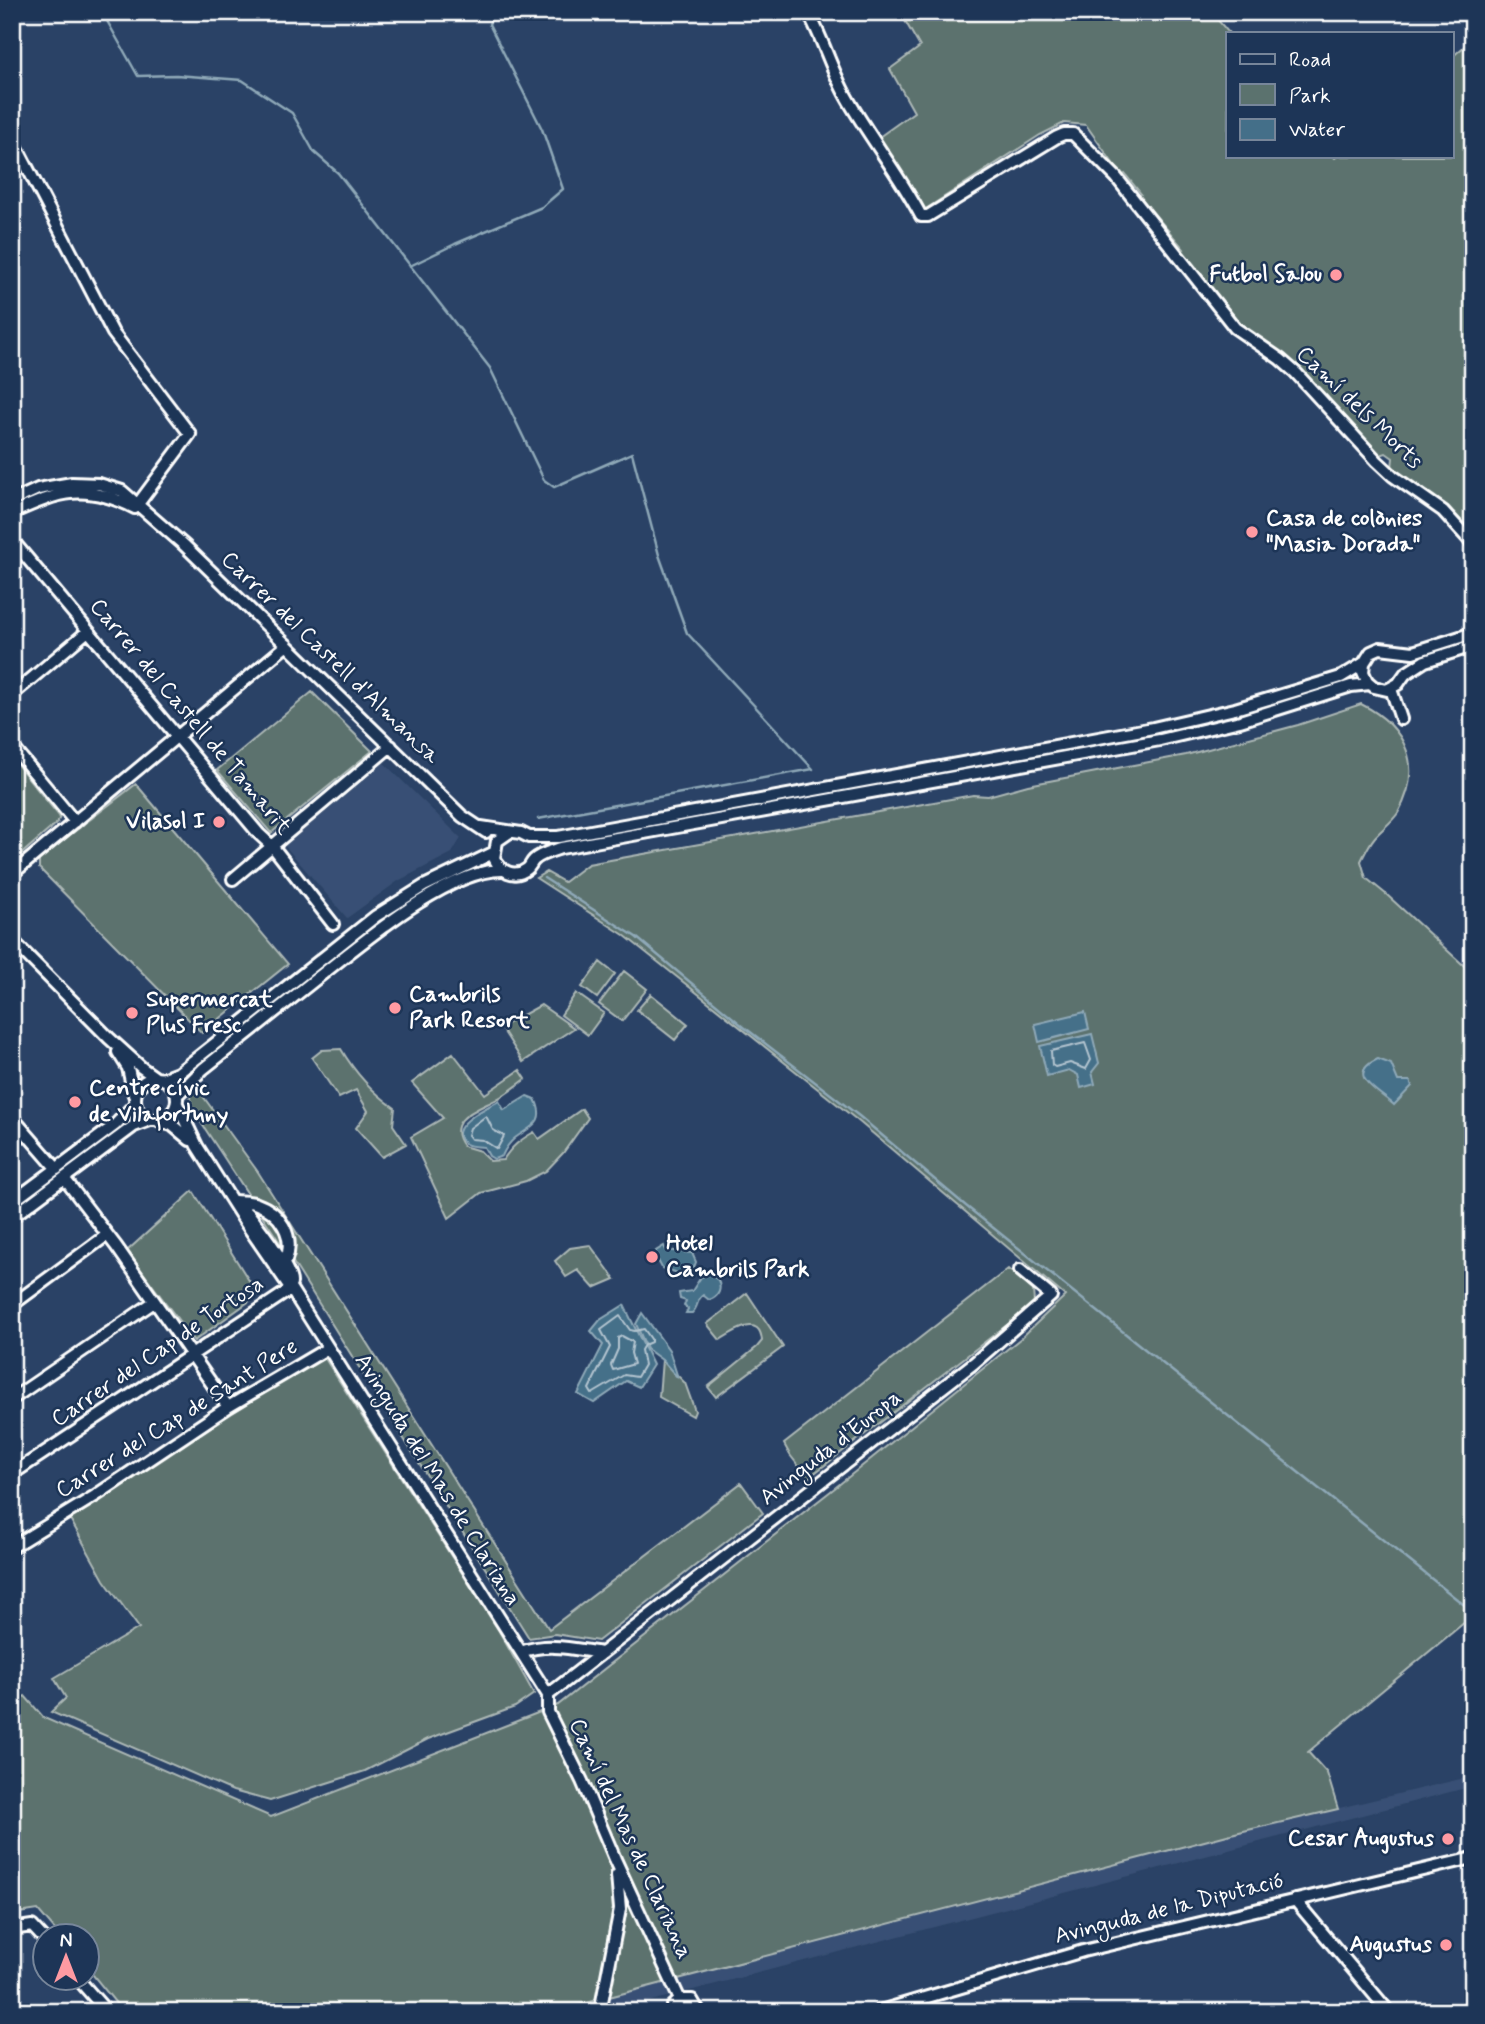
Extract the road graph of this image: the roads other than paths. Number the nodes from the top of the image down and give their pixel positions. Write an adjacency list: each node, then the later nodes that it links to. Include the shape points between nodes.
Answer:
1 (808, 12): 7 (street, Camí dels Morts, via 846,96 921,216 928,216 1057,137 1073,134 1116,177 1236,328 1296,373 1380,464 1443,511)
2 (12, 138): 4 (street, via 113,333 190,434)
3 (12, 501): 4 (street, Carrer del Castell d'Almansa, via 37,489 99,484 122,491)
4 (136, 506): 5 (street, Carrer del Castell d'Almansa, via 90,493 60,493); 10 (street, Carrer del Castell d'Almansa)
5 (12, 513)
6 (12, 540): 8 (street, Carrer del Castell de Tamarit)
7 (1473, 544)
8 (88, 631): 17 (street); 19 (street, Carrer del Castell de Tamarit)
9 (1473, 633): 12 (street, via 1423,650)
10 (286, 645): 19 (street); 21 (street, Carrer del Castell d'Almansa)
11 (1473, 646): 14 (street)
12 (1397, 652): 13 (street, via 1375,649); 14 (street)
13 (1364, 663): 15 (street); 25 (street, via 1341,677 1288,694 1153,728 558,837)
14 (1405, 674): 16 (street)
15 (1370, 684): 16 (street); 28 (street, via 1160,740 561,848)
16 (1391, 689): 18 (street)
17 (12, 695)
18 (1401, 719)
19 (177, 736): 22 (street); 26 (street, Carrer del Castell de Tamarit)
20 (12, 746): 22 (street)
21 (391, 746): 23 (street, Carrer del Castell d'Almansa, via 462,816); 26 (street)
22 (75, 821): 30 (street)
23 (481, 827): 24 (street, Carrer del Castell d'Almansa); 27 (street, Carrer del Castell d'Almansa, via 494,839)
24 (512, 832): 25 (street); 27 (street, via 503,835)
25 (529, 837): 28 (street)
26 (273, 846): 31 (street); 32 (street, Carrer del Castell de Tamarit)
27 (494, 849): 29 (street); 35 (street, via 376,916 178,1073)
28 (534, 860): 29 (street, via 521,872)
29 (502, 870): 37 (street, via 467,878 395,919 203,1069)
30 (12, 874)
31 (233, 879)
32 (333, 924)
33 (12, 940): 34 (street)
34 (109, 1038): 35 (street); 36 (street, via 128,1068)
35 (159, 1078): 36 (street, via 142,1083); 37 (street, via 172,1085)
36 (135, 1100): 39 (street, via 142,1116); 41 (street, via 115,1125)
37 (177, 1100): 39 (street, via 170,1115); 40 (street, Avinguda del Mas de Clariana)
38 (12, 1116): 41 (street)
39 (154, 1120): 40 (street, Avinguda del Mas de Clariana, via 181,1130); 41 (street, via 134,1126)
40 (197, 1146): 43 (street, Avinguda del Mas de Clariana)
41 (61, 1174): 42 (street); 44 (street); 46 (street)
42 (12, 1202)
43 (234, 1202): 45 (street, Avinguda del Mas de Clariana); 47 (street, Avinguda del Mas de Clariana, via 248,1213); 47 (street, Avinguda del Mas de Clariana, via 256,1203 276,1216 289,1237 289,1252)
44 (12, 1217)
45 (248, 1228): 47 (street, Avinguda del Mas de Clariana); 49 (street, Avinguda del Mas de Clariana)
46 (107, 1235): 50 (street); 51 (street)
47 (282, 1261): 49 (street, Avinguda del Mas de Clariana, via 292,1277)
48 (1020, 1270): 60 (street, Avinguda d'Europa, via 1051,1296 974,1363)
49 (291, 1289): 52 (street, Avinguda del Mas de Clariana); 53 (street, Carrer del Cap de Tortosa)
50 (154, 1302): 53 (street); 54 (street)
51 (12, 1305)
52 (328, 1348): 55 (street, Carrer del Cap de Sant Pere); 59 (street, Avinguda del Mas de Clariana)
53 (191, 1355): 55 (street); 56 (street, Carrer del Cap de Tortosa)
54 (12, 1399)
55 (228, 1407): 57 (street, Carrer del Cap de Sant Pere)
56 (12, 1474)
57 (12, 1547)
58 (578, 1649): 59 (street, via 548,1646); 60 (street); 61 (street, via 583,1654)
59 (521, 1652): 62 (street, Avinguda del Mas de Clariana)
60 (602, 1653): 61 (street, Avinguda d'Europa)
61 (577, 1672): 62 (street, Avinguda d'Europa)
62 (548, 1695): 64 (street, Camí del Mas de Clariana, via 548,1712)
63 (1473, 1858): 65 (street, Avinguda de la Diputació)
64 (615, 1859): 69 (street, Camí del Mas de Clariana); 72 (street, via 620,1909)
65 (1295, 1900): 70 (street, Avinguda de la Diputació, via 1039,1963); 76 (street)
66 (32, 1926): 67 (street)
67 (12, 1928)
68 (90, 1993): 71 (street)
69 (681, 2000): 73 (street, via 673,2006); 74 (street, via 692,2000)
70 (898, 2009): 75 (street, Avinguda de la Diputació)
71 (107, 2012)
72 (600, 2012)
73 (674, 2012)
74 (699, 2012)
75 (877, 2012)
76 (1389, 2012)

